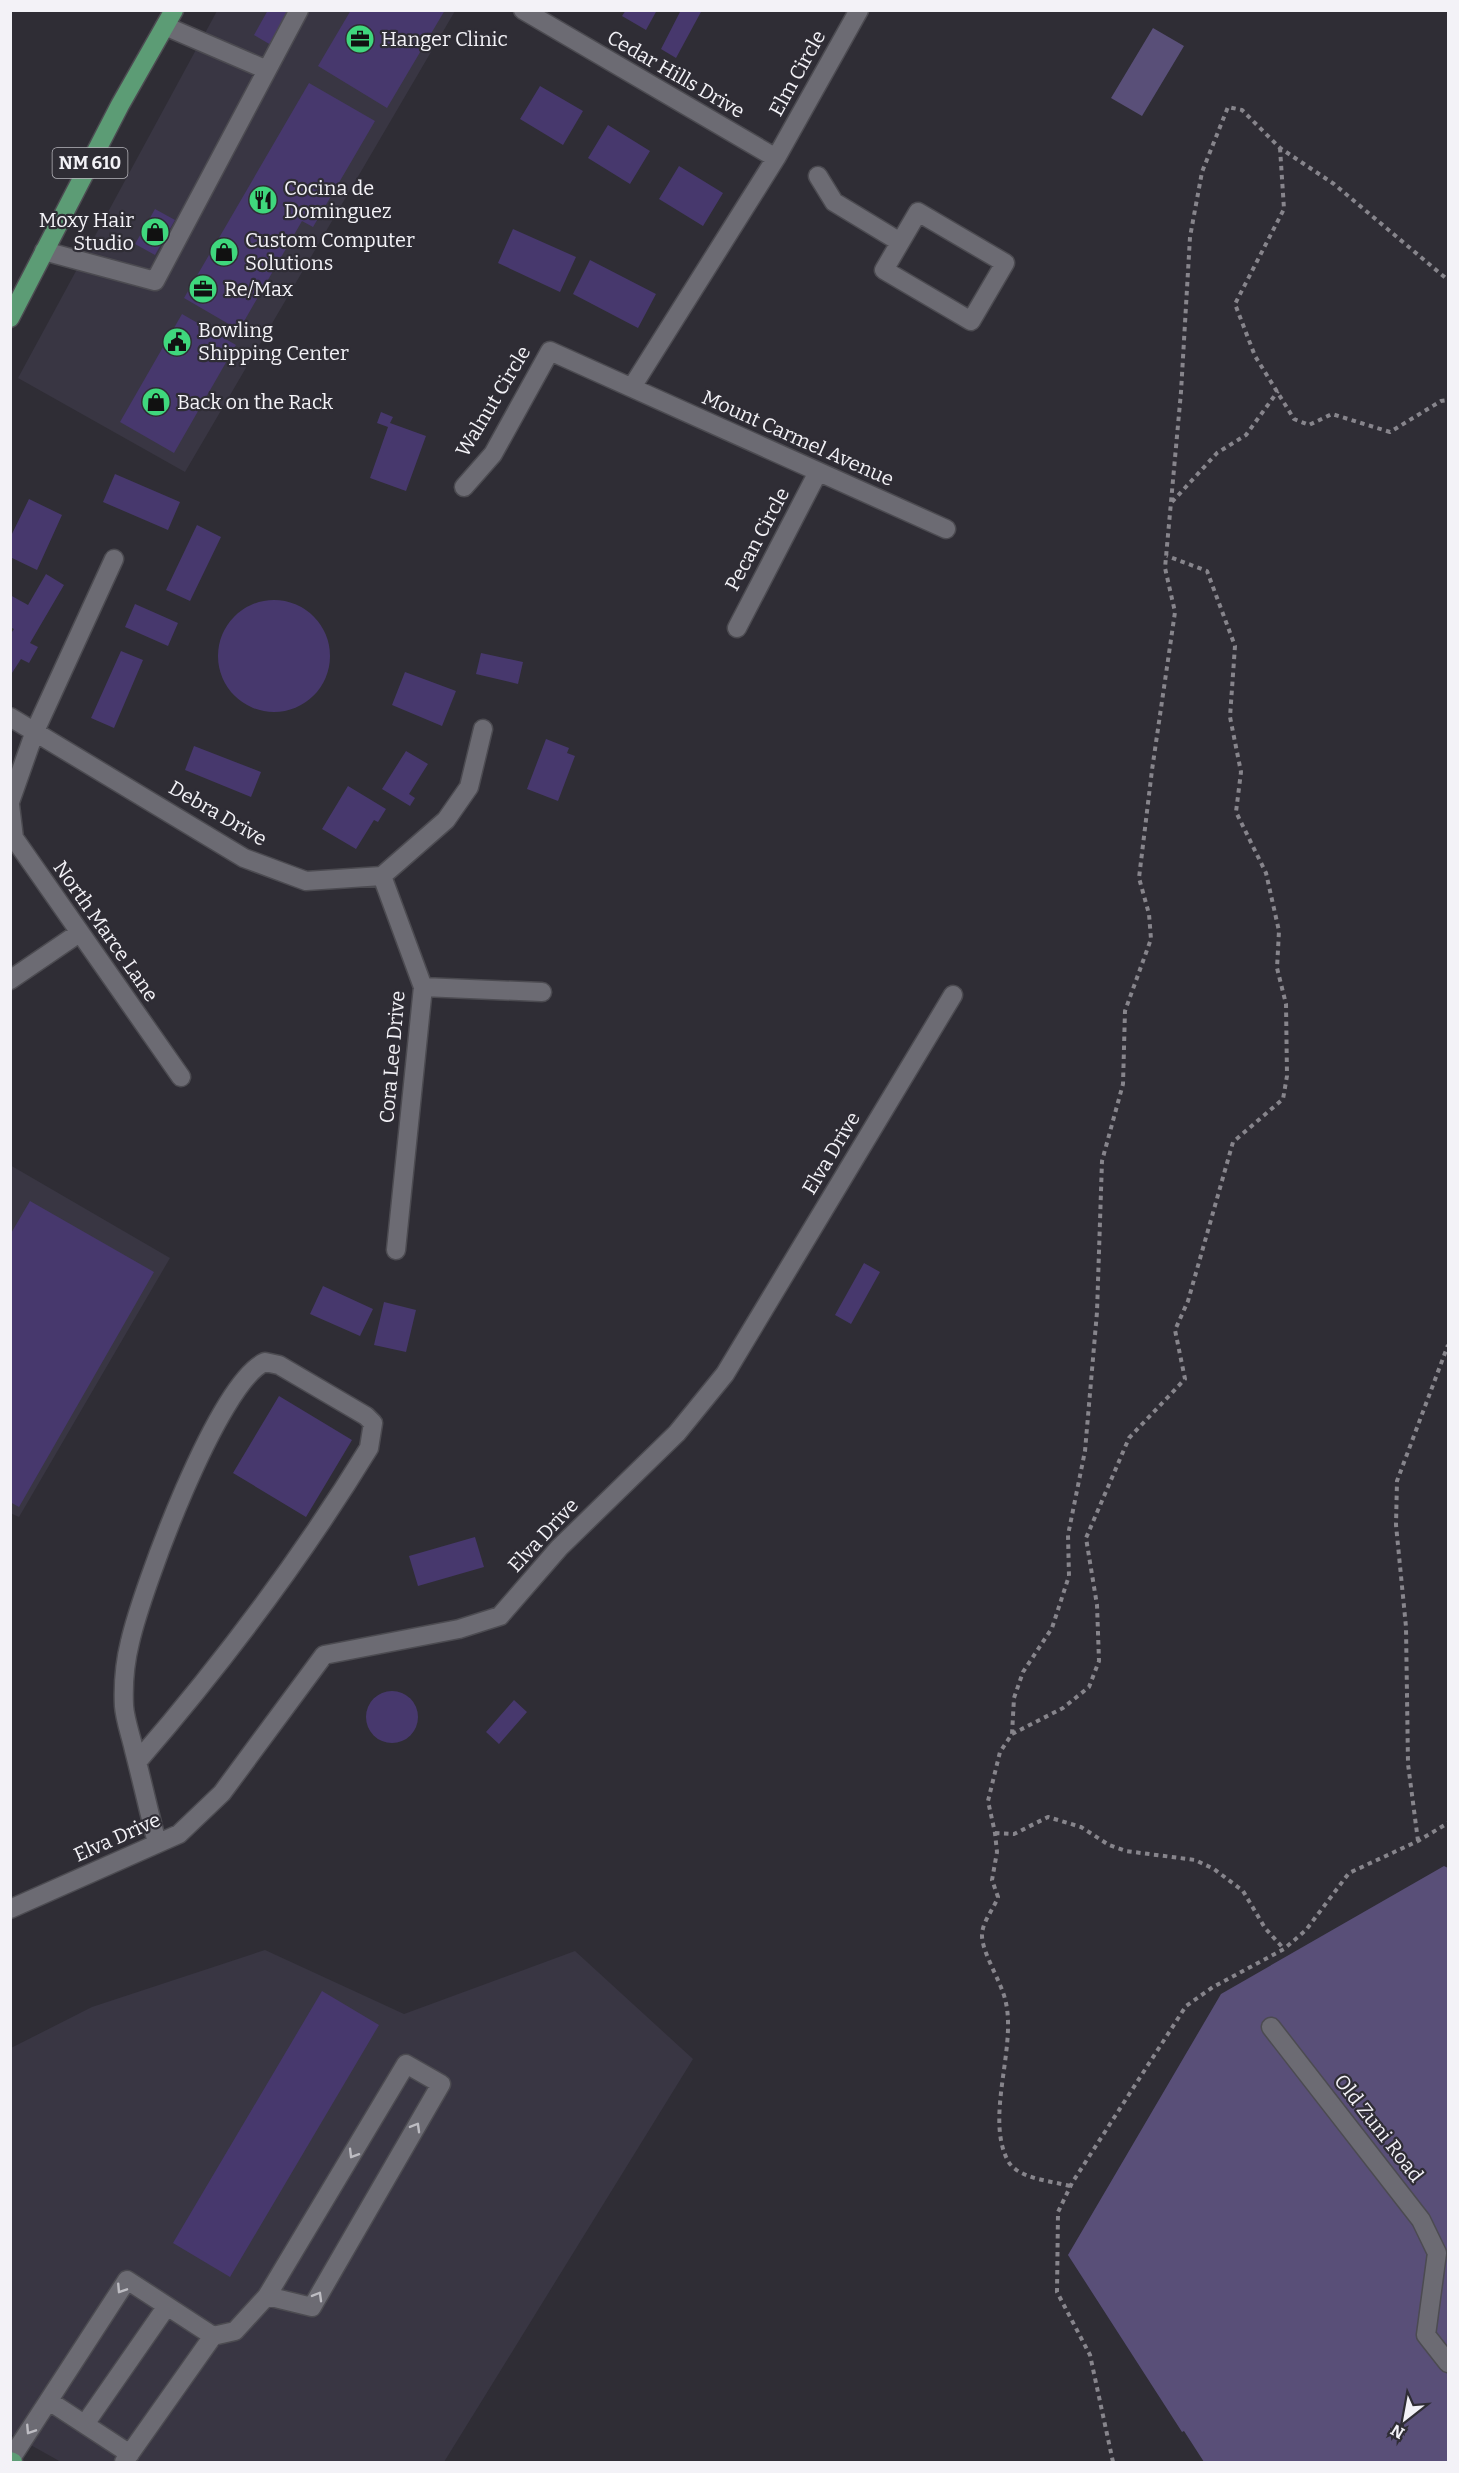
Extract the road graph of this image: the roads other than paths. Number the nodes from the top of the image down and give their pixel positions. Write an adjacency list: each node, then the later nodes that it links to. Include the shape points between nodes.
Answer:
1 (299, 10): 5 (street)
2 (523, 10): 6 (street, Cedar Hills Drive)
3 (858, 10): 6 (street, Elm Circle)
4 (170, 18): 5 (street); 9 (main road, NM 610)
5 (267, 70): 9 (street, via 154,281)
6 (776, 158): 11 (street, Elm Circle)
7 (818, 176): 8 (street, via 834,202)
8 (900, 242): 8 (street, via 918,212 1005,263 971,321 884,270)
9 (44, 250): 10 (main road, NM 610)
10 (10, 318)
11 (632, 387): 12 (street, Mount Carmel Avenue); 13 (street, Walnut Circle, via 550,351 493,454)
12 (818, 472): 14 (street, Mount Carmel Avenue); 16 (street, Pecan Circle)
13 (464, 488)
14 (946, 529)
15 (114, 558): 19 (street, North Marce Lane)
16 (737, 628)
17 (10, 717): 19 (street, Debra Drive)
18 (483, 729): 21 (street, via 469,787 446,820)
19 (35, 731): 20 (street, North Marce Lane); 21 (street, Debra Drive, via 244,858 306,881)
20 (10, 803): 22 (street, North Marce Lane, via 14,838)
21 (382, 876): 24 (street, Cora Lee Drive)
22 (79, 933): 23 (street); 27 (street, North Marce Lane)
23 (10, 980)
24 (423, 987): 25 (street); 28 (street, Cora Lee Drive)
25 (542, 992)
26 (953, 995): 30 (street, Elva Drive, via 724,1374 677,1433 559,1548 500,1616 459,1629 324,1654 222,1794 179,1834)
27 (181, 1077)
28 (396, 1250)
29 (137, 1762): 29 (street, via 124,1707 125,1673 130,1642 165,1535 212,1430 233,1396 257,1366 265,1362 279,1365 366,1416 373,1423 369,1448 212,1673); 30 (street)
30 (157, 1844): 31 (street, Elva Drive)
31 (10, 1909)
32 (1271, 2026): 36 (street, Old Zuni Road, via 1422,2220 1437,2253 1426,2335)
33 (267, 2296): 33 (street, one-way to 33, via 312,2307 441,2084 406,2064); 35 (street, via 236,2331)
34 (167, 2306): 35 (street); 37 (street, one-way to 37, via 127,2280); 38 (street)
35 (213, 2336): 39 (street)
36 (1449, 2363)
37 (49, 2401): 38 (street); 40 (street, one-way to 40)
38 (85, 2424): 39 (street)
39 (127, 2458)
40 (11, 2461)

